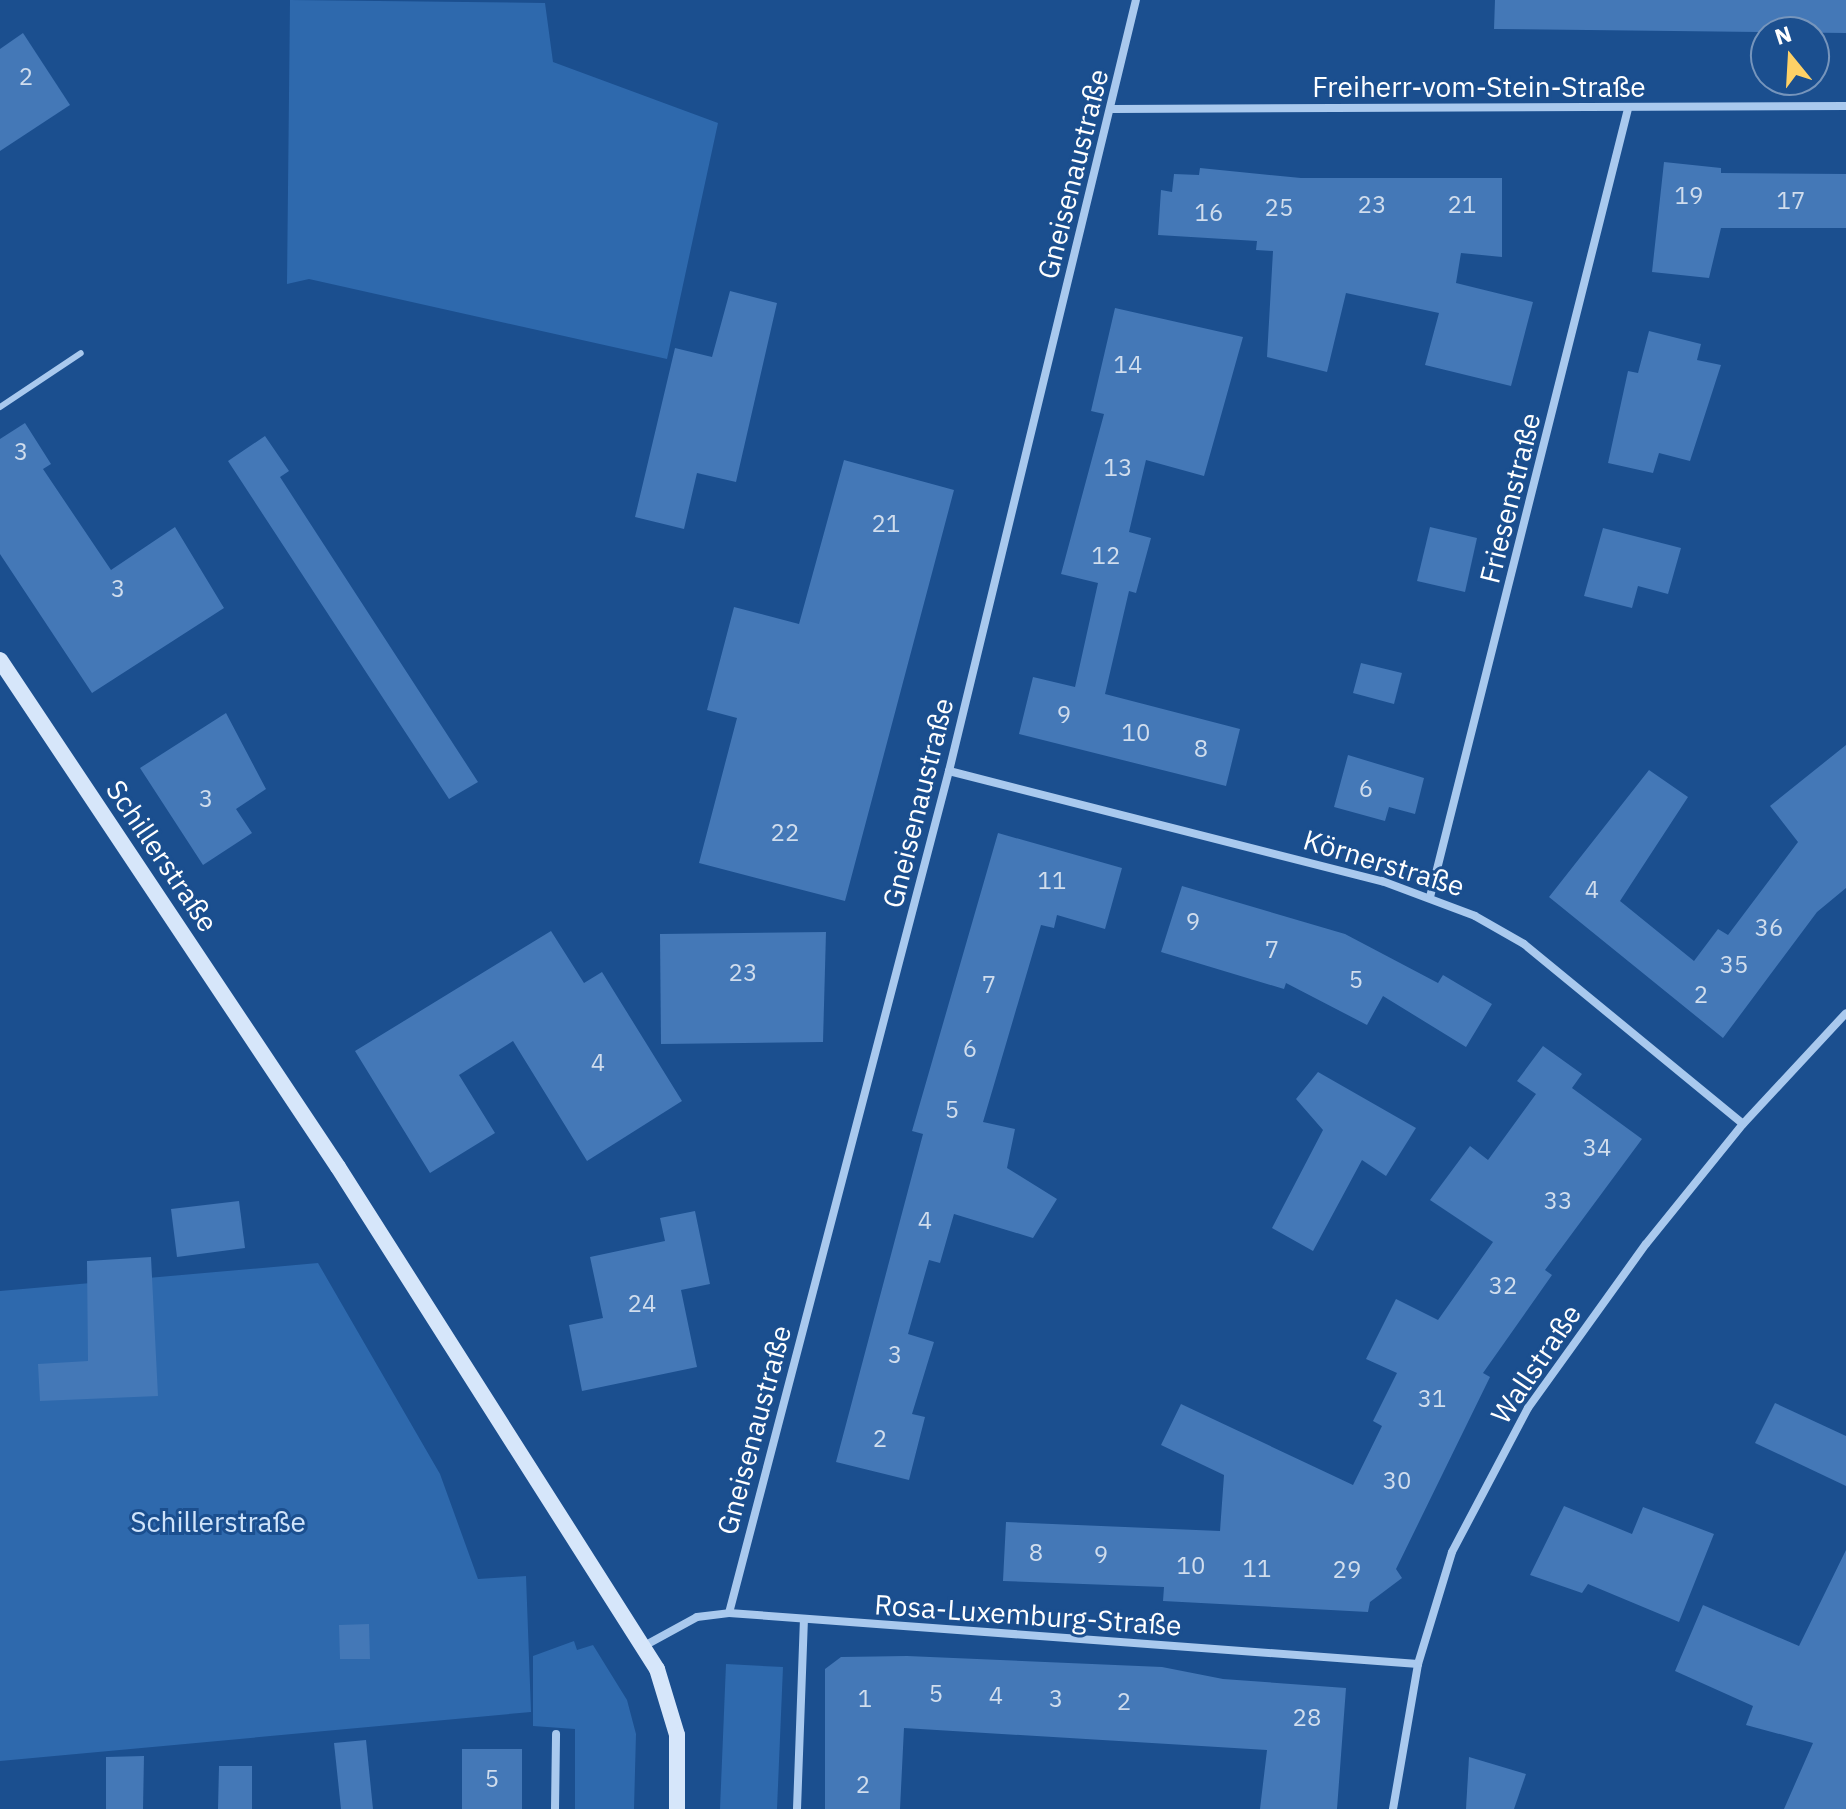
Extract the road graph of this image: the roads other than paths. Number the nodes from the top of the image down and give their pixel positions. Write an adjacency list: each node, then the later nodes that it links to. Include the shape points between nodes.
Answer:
1 (1136, 0): 3 (street, Gneisenaustraße)
2 (1846, 106): 4 (street, Freiherr-vom-Stein-Straße)
3 (1113, 109): 4 (street, Freiherr-vom-Stein-Straße); 8 (street, Gneisenaustraße)
4 (1628, 109): 9 (street, Friesenstraße)
5 (81, 353): 6 (lane)
6 (0, 407)
7 (0, 660): 14 (main road, Schillerstraße, via 338,1167)
8 (949, 771): 9 (street, Körnerstraße); 12 (street, Gneisenaustraße)
9 (1430, 897): 11 (street, Körnerstraße, via 1524,944)
10 (1846, 1013): 11 (street, Wallstraße)
11 (1743, 1124): 15 (street, Wallstraße, via 1646,1244 1528,1408 1452,1552)
12 (729, 1613): 13 (street, Rosa-Luxemburg-Straße); 14 (street, Rosa-Luxemburg-Straße, via 697,1617)
13 (804, 1622): 15 (street, Rosa-Luxemburg-Straße); 19 (street)
14 (644, 1646): 18 (main road, Schillerstraße, via 667,1689 675,1721)
15 (1418, 1664): 20 (street, Wallstraße)
16 (556, 1734): 17 (street)
17 (555, 1809)
18 (677, 1809)
19 (797, 1809)
20 (1393, 1809)

